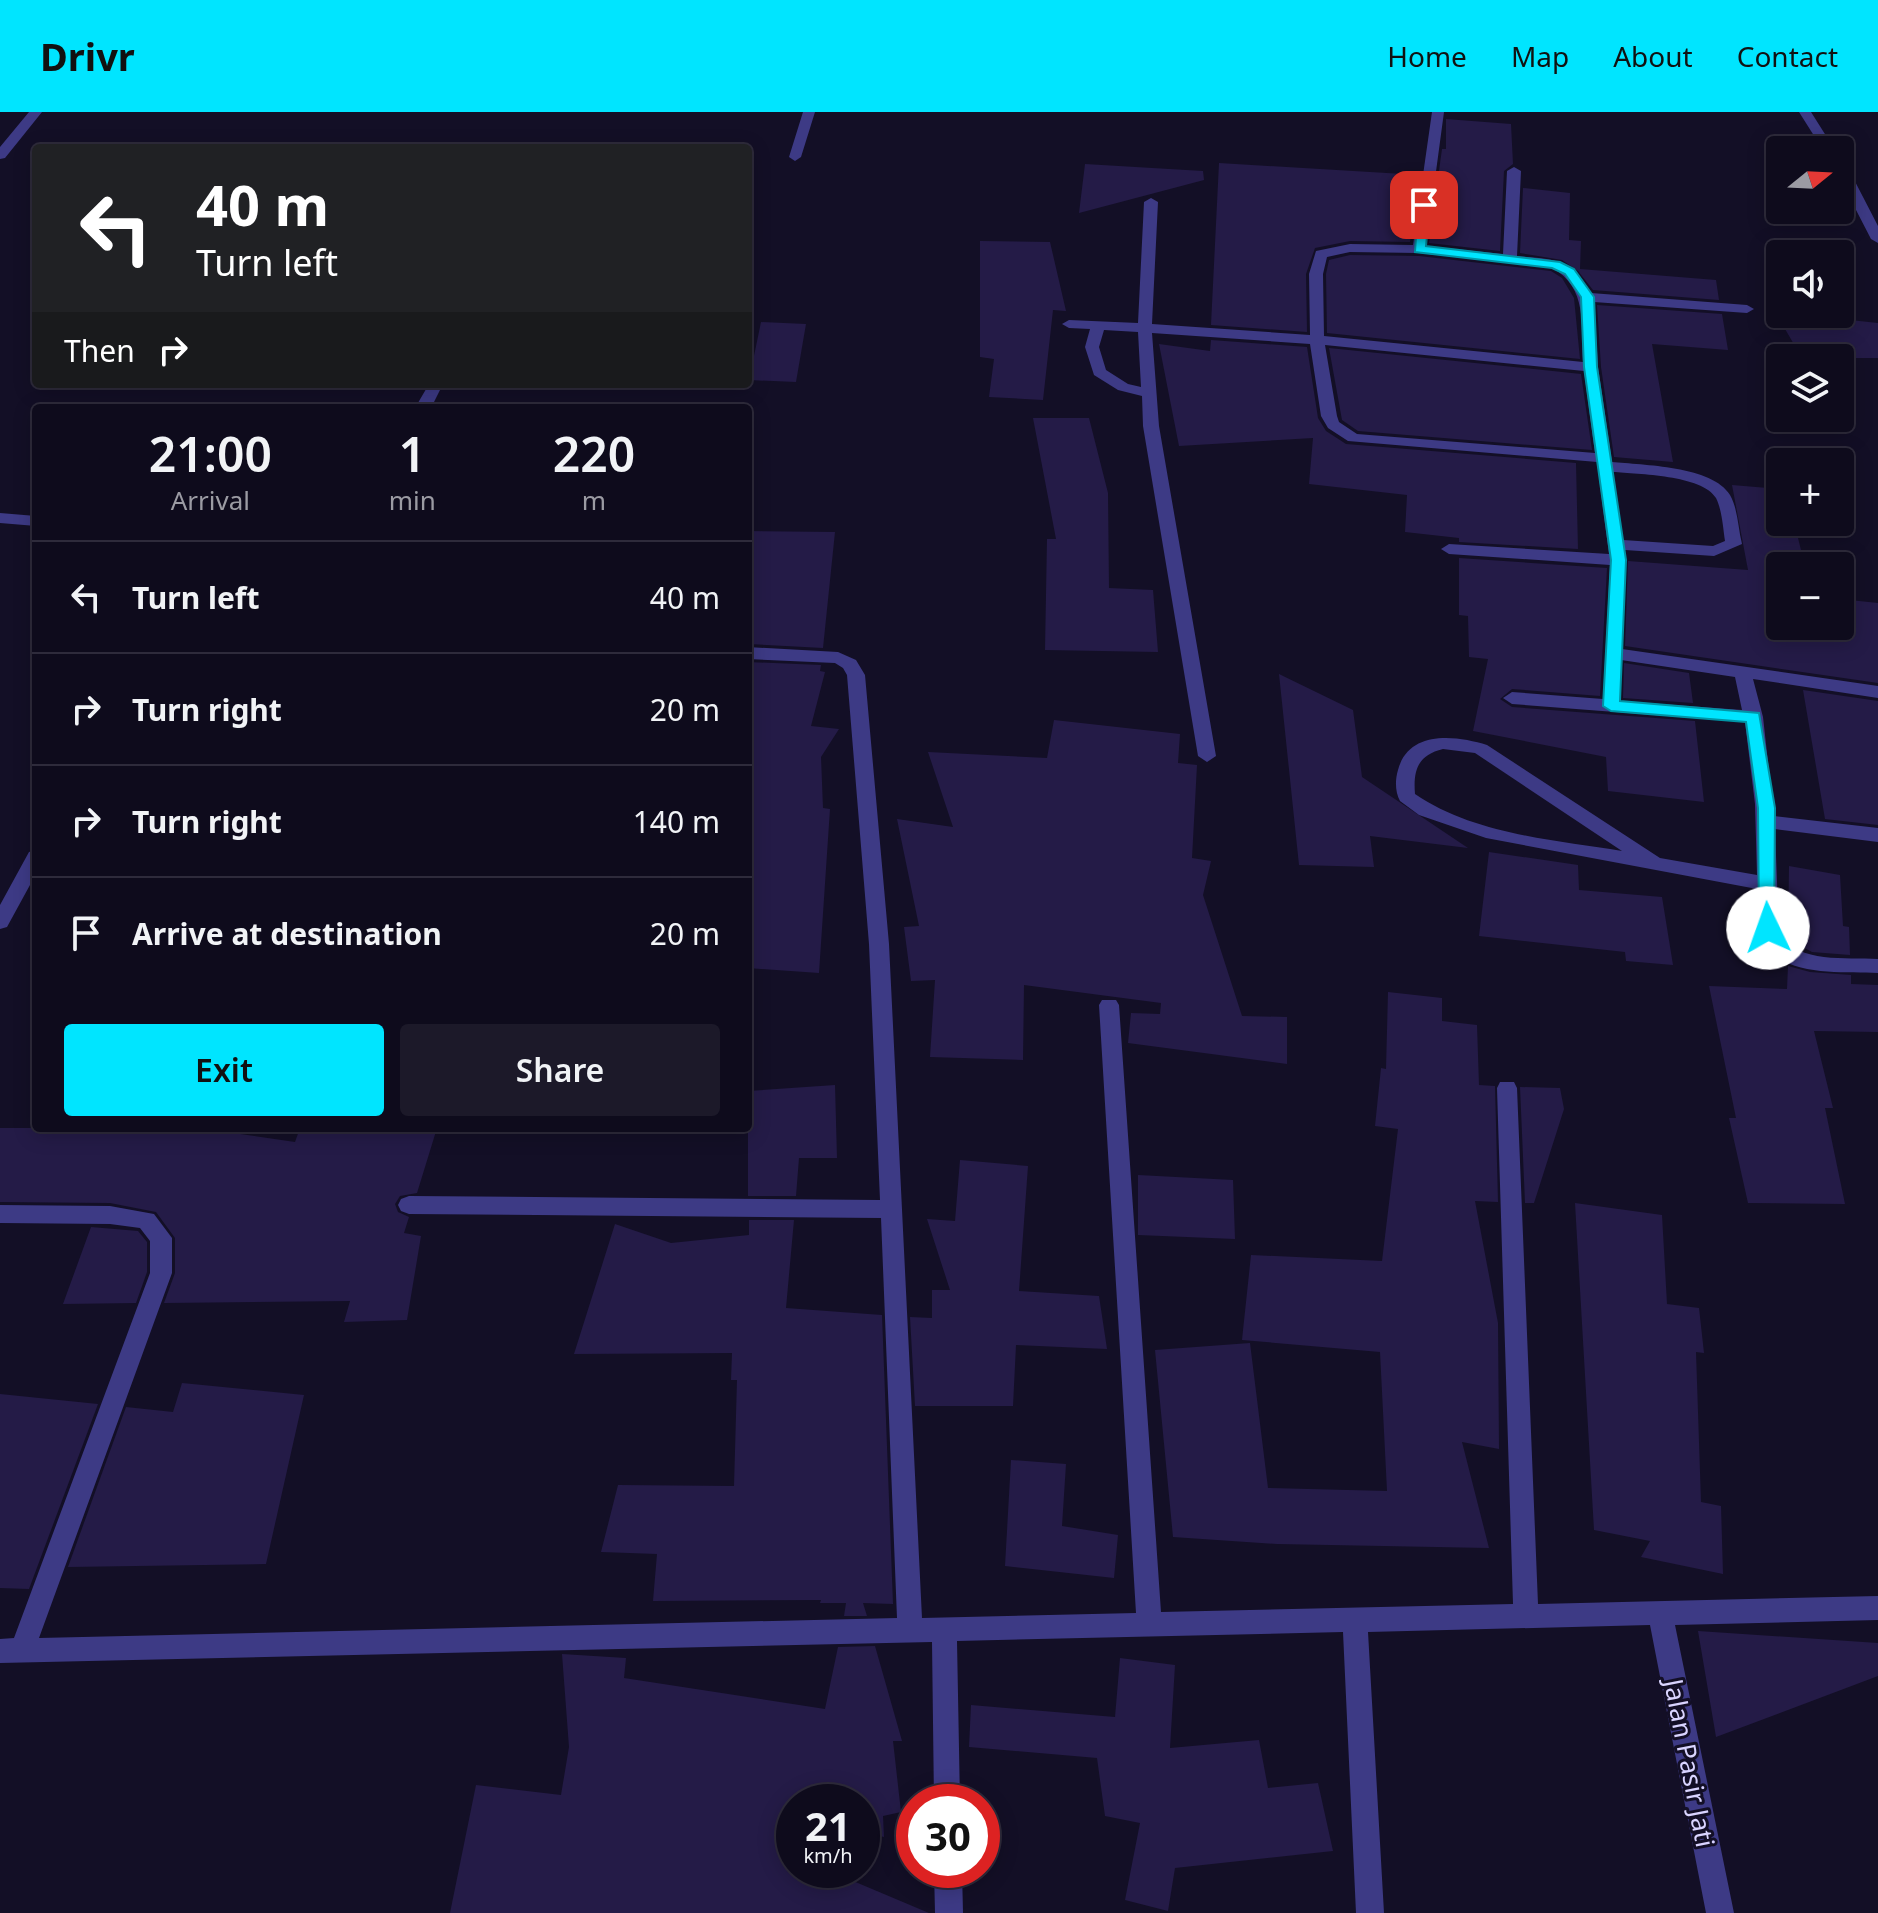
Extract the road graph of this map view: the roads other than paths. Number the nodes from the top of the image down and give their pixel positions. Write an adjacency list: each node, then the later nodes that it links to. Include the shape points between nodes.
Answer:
1 (36, 112): 6 (street)
2 (809, 112): 7 (street)
3 (1438, 112): 12 (street)
4 (1805, 112): 5 (street)
5 (1820, 136)
6 (0, 155)
7 (795, 157)
8 (1514, 171): 13 (street)
9 (1854, 193): 11 (street)
10 (1151, 202): 18 (street)
11 (1878, 239)
12 (1419, 249): 13 (street); 19 (street, via 1350,248 1321,254 1316,274)
13 (1510, 258): 14 (street, via 1555,264 1570,272)
14 (1587, 297): 15 (street); 20 (street)
15 (1747, 309)
16 (1069, 324): 17 (street)
17 (1098, 325): 18 (street); 21 (street, via 1092,347 1099,372 1123,387)
18 (1145, 329): 19 (street); 21 (street)
19 (1317, 340): 20 (street); 22 (street, via 1329,416 1353,438)
20 (1591, 367): 22 (street)
21 (1149, 393): 34 (street)
22 (1603, 462): 26 (street); 26 (street, via 1714,487 1722,494 1734,544 1714,551)
23 (0, 518): 24 (street)
24 (32, 521)
25 (1449, 549): 26 (street)
26 (1617, 552): 28 (street)
27 (752, 653): 45 (street, via 838,658 856,675 879,944)
28 (1613, 653): 29 (street); 32 (street)
29 (1743, 672): 30 (street); 33 (street)
30 (1878, 692)
31 (1512, 698): 32 (street)
32 (1611, 706): 33 (street)
33 (1754, 717): 35 (street)
34 (1207, 756)
35 (1767, 822): 36 (street); 39 (street)
36 (1878, 835)
37 (32, 864): 40 (street)
38 (1655, 864): 38 (street, via 1440,819 1406,797 1404,777 1411,757 1424,746 1443,743 1481,749); 39 (street)
39 (1766, 884): 41 (street, via 1768,928 1780,951 1797,959)
40 (0, 922)
41 (1878, 966)
42 (1109, 1005): 51 (street)
43 (1507, 1088): 49 (street)
44 (409, 1205): 45 (street)
45 (893, 1209): 52 (street)
46 (0, 1214): 54 (street, via 146,1220 161,1238 161,1273)
47 (1878, 1608): 48 (street)
48 (1660, 1613): 49 (street); 59 (street, Jalan Pasir Jati)
49 (1526, 1616): 50 (street)
50 (1355, 1621): 51 (street); 58 (street)
51 (1149, 1625): 53 (street)
52 (910, 1630): 53 (street); 54 (street)
53 (944, 1630): 55 (street)
54 (11, 1650)
55 (947, 1784)
56 (948, 1888): 57 (street)
57 (949, 1913)
58 (1370, 1913)
59 (1720, 1913)

